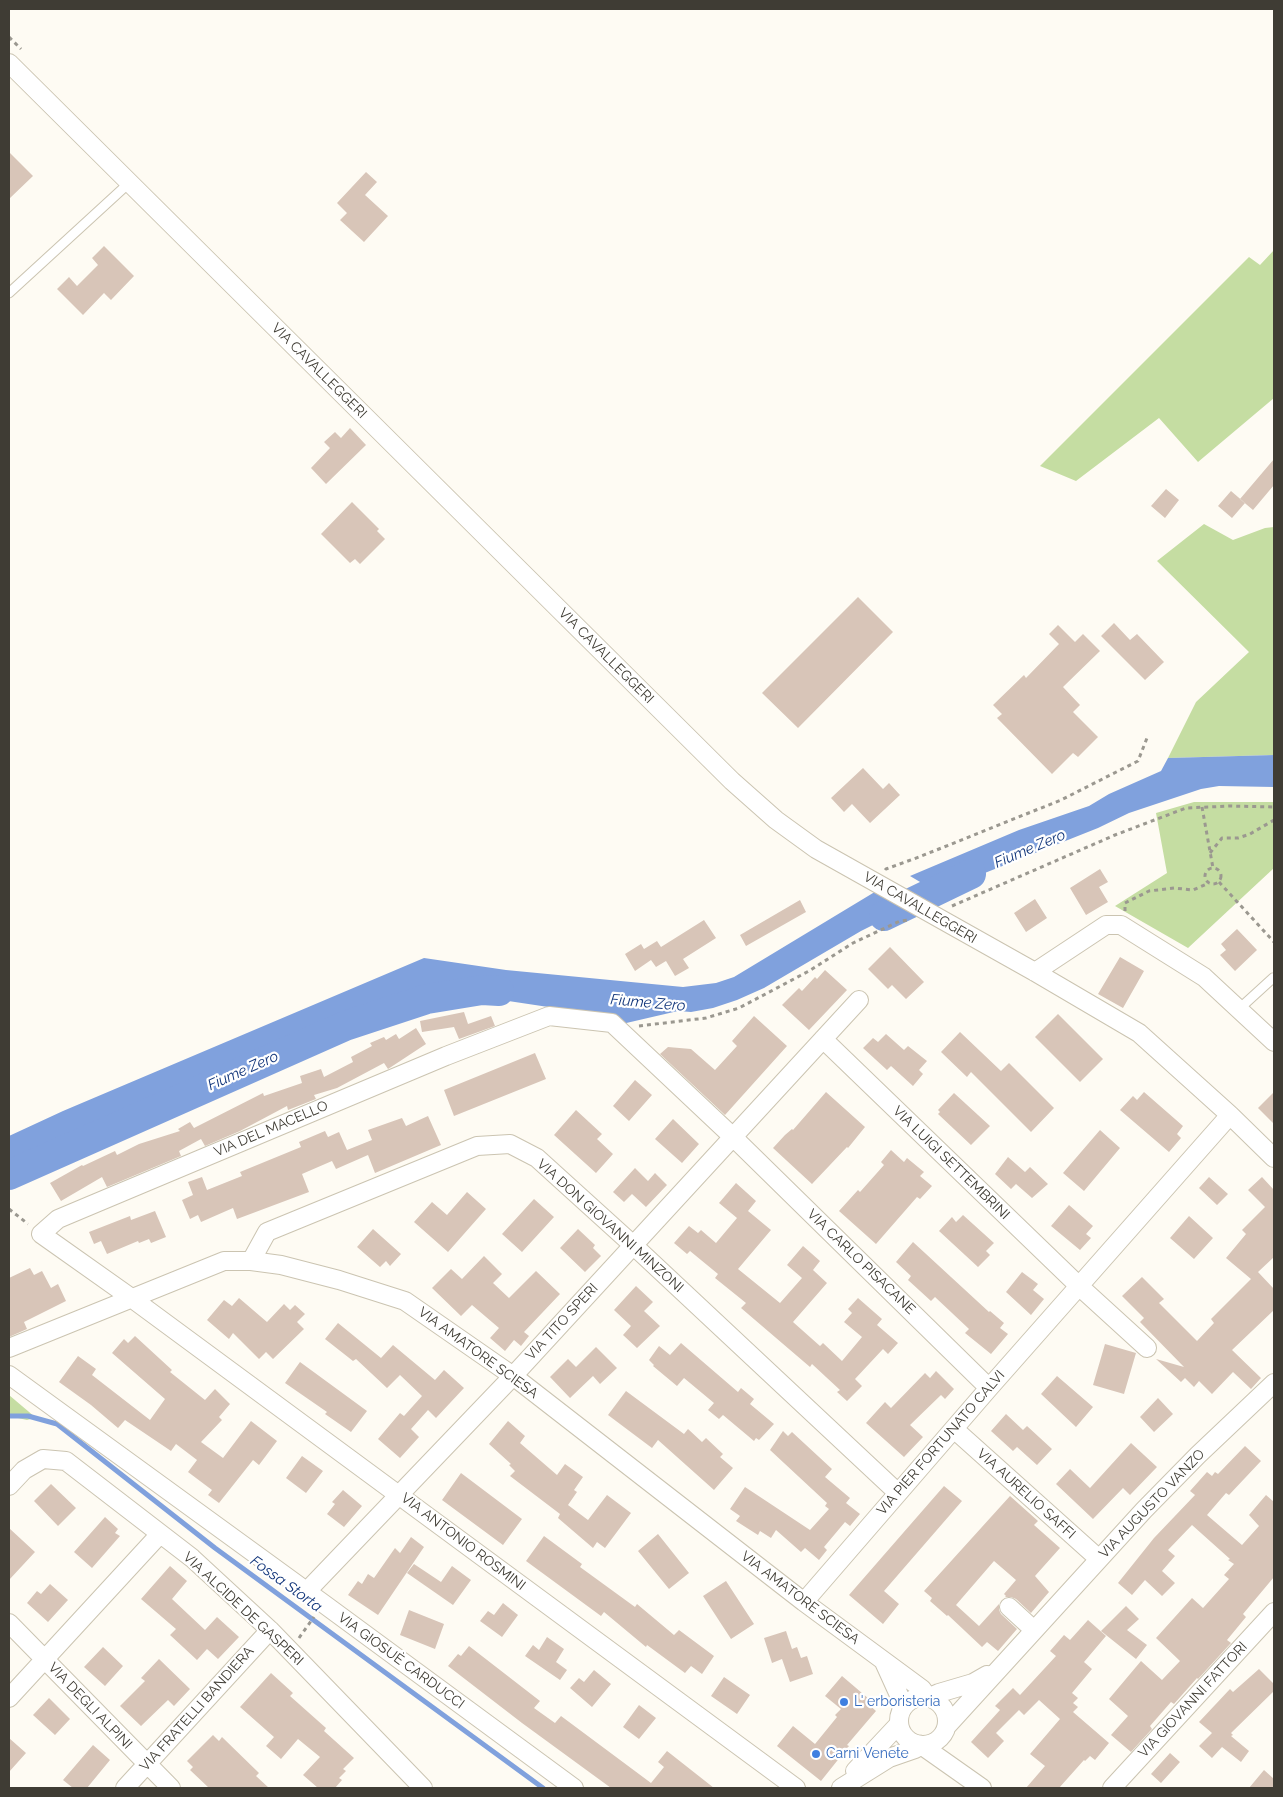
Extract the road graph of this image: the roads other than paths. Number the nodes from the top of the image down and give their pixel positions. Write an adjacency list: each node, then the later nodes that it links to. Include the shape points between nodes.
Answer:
1 (9, 64): 2 (street, VIA CAVALLEGGERI)
2 (130, 183): 3 (lane); 4 (street, VIA CAVALLEGGERI, via 732,781 776,820 816,849)
3 (9, 293)
4 (1035, 972): 7 (street, via 1106,925 1124,926 1204,977); 10 (street, VIA CAVALLEGGERI, via 1138,1033)
5 (1274, 979): 7 (lane)
6 (859, 1000): 8 (street, VIA TITO SPERI)
7 (1238, 1009): 9 (street)
8 (822, 1039): 11 (street, VIA TITO SPERI); 15 (street, VIA LUIGI SETTEMBRINI)
9 (1274, 1042)
10 (1230, 1114): 12 (street, VIA CAVALLEGGERI); 15 (street, VIA PIER FORTUNATO CALVI)
11 (733, 1137): 13 (street, VIA TITO SPERI); 16 (street, VIA DEL MACELLO, via 612,1024 549,1016 58,1219 41,1234); 22 (street, VIA CARLO PISACANE)
12 (1274, 1158)
13 (633, 1245): 14 (street, VIA DON GIOVANNI MINZONI, via 536,1158 510,1144 477,1146 267,1232); 20 (street, VIA TITO SPERI); 25 (street, VIA DON GIOVANNI MINZONI)
14 (251, 1261): 16 (street, VIA AMATORE SCIESA, via 224,1261); 20 (street, VIA AMATORE SCIESA, via 281,1265 405,1301)
15 (1079, 1286): 18 (street); 22 (street, VIA PIER FORTUNATO CALVI)
16 (130, 1298): 17 (street, VIA AMATORE SCIESA); 26 (street, VIA ANTONIO ROSMINI)
17 (9, 1348)
18 (1147, 1348)
19 (9, 1375): 29 (street, VIA GIOSUÈ CARDUCCI)
20 (513, 1376): 26 (street, VIA TITO SPERI); 30 (street, VIA AMATORE SCIESA)
21 (1274, 1383): 28 (street, VIA AUGUSTO VANZO, via 1191,1462)
22 (989, 1388): 23 (street, VIA PIER FORTUNATO CALVI)
23 (954, 1429): 25 (street, VIA PIER FORTUNATO CALVI); 28 (street, VIA AURELIO SAFFI)
24 (9, 1486): 27 (street, VIA ALCIDE DE GASPERI, via 24,1470 43,1458 66,1461)
25 (898, 1493): 30 (street, VIA PIER FORTUNATO CALVI)
26 (398, 1494): 29 (street, VIA TITO SPERI); 53 (street, VIA ANTONIO ROSMINI)
27 (160, 1534): 34 (street, VIA ALCIDE DE GASPERI, via 192,1558); 36 (street)
28 (1099, 1559): 35 (street, VIA AUGUSTO VANZO)
29 (306, 1592): 52 (street, VIA GIOSUÈ CARDUCCI)
30 (804, 1602): 37 (street, VIA AMATORE SCIESA)
31 (1009, 1607): 35 (street)
32 (1274, 1612): 56 (street, VIA GIOVANNI FATTORI)
33 (9, 1623): 36 (street, VIA DEGLI ALPINI)
34 (270, 1630): 47 (street, VIA FRATELLI BANDIERA); 51 (street, VIA ALCIDE DE GASPERI)
35 (1034, 1630): 38 (street, VIA AUGUSTO VANZO)
36 (45, 1659): 42 (street); 47 (street, VIA DEGLI ALPINI)
37 (883, 1660): 39 (street, VIA AMATORE SCIESA); 43 (street, VIA AMATORE SCIESA, via 899,1695)
38 (999, 1668): 40 (street, VIA AUGUSTO VANZO); 44 (street, VIA AUGUSTO VANZO)
39 (903, 1675): 40 (street, via 932,1684); 41 (street, VIA AMATORE SCIESA, via 922,1688)
40 (973, 1683): 41 (street, VIA AUGUSTO VANZO)
41 (928, 1697): 43 (street, VIA AUGUSTO VANZO, via 913,1698); 44 (street, via 938,1701 946,1712)
42 (9, 1698)
43 (901, 1716): 45 (street, via 902,1732); 54 (street, VIA AUGUSTO VANZO)
44 (945, 1731): 45 (street, VIA AUGUSTO VANZO, via 936,1741); 48 (street, via 947,1749)
45 (921, 1745): 46 (street, VIA AUGUSTO VANZO); 48 (street)
46 (883, 1762): 48 (street, via 908,1760); 54 (street, VIA AUGUSTO VANZO)
47 (148, 1764): 49 (street, VIA FRATELLI BANDIERA); 50 (street, VIA DEGLI ALPINI)
48 (956, 1769): 55 (street)
49 (124, 1788)
50 (171, 1788)
51 (423, 1788)
52 (574, 1788)
53 (796, 1788)
54 (841, 1788)
55 (982, 1788)
56 (1112, 1788)

